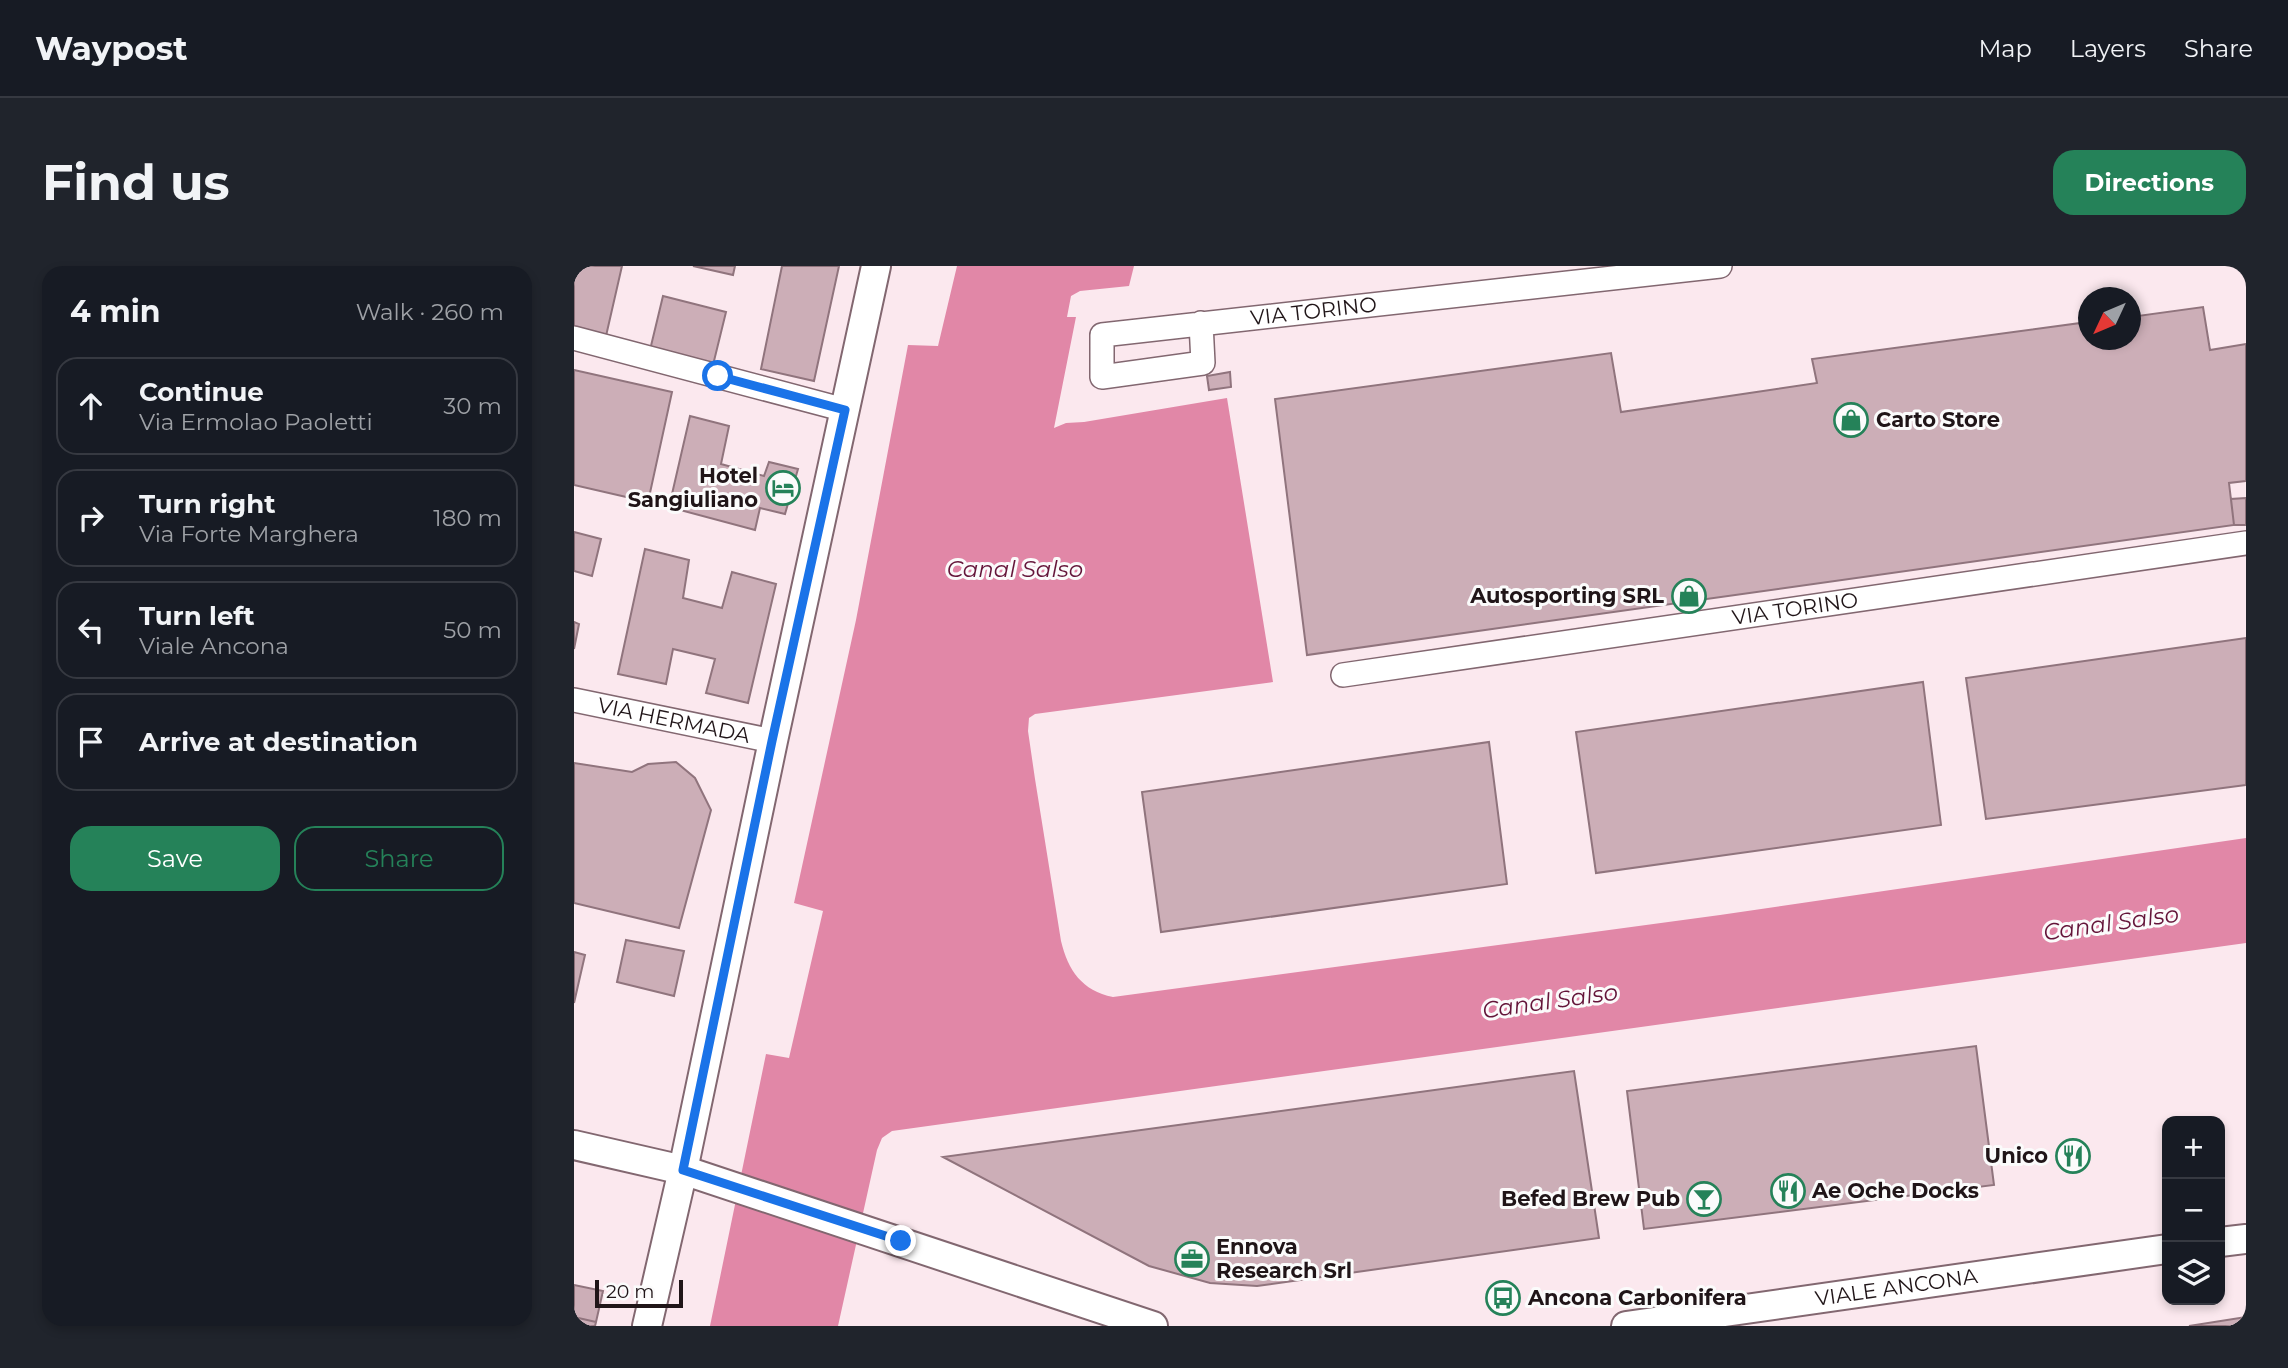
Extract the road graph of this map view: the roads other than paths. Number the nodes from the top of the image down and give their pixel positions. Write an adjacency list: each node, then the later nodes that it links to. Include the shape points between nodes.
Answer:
1 (876, 266): 5 (street)
2 (1720, 266): 3 (street, VIA TORINO)
3 (1201, 323)
4 (574, 338): 5 (street)
5 (845, 410): 9 (street)
6 (2246, 543): 7 (street, VIA TORINO)
7 (1343, 675)
8 (574, 700): 9 (street, VIA HERMADA)
9 (772, 741): 11 (street)
10 (574, 1145): 11 (street)
11 (683, 1170): 15 (street); 16 (street)
12 (2246, 1238): 13 (street)
13 (2225, 1241)
14 (2162, 1251): 17 (street, VIALE ANCONA)
15 (647, 1326)
16 (1153, 1326)
17 (1626, 1326)

